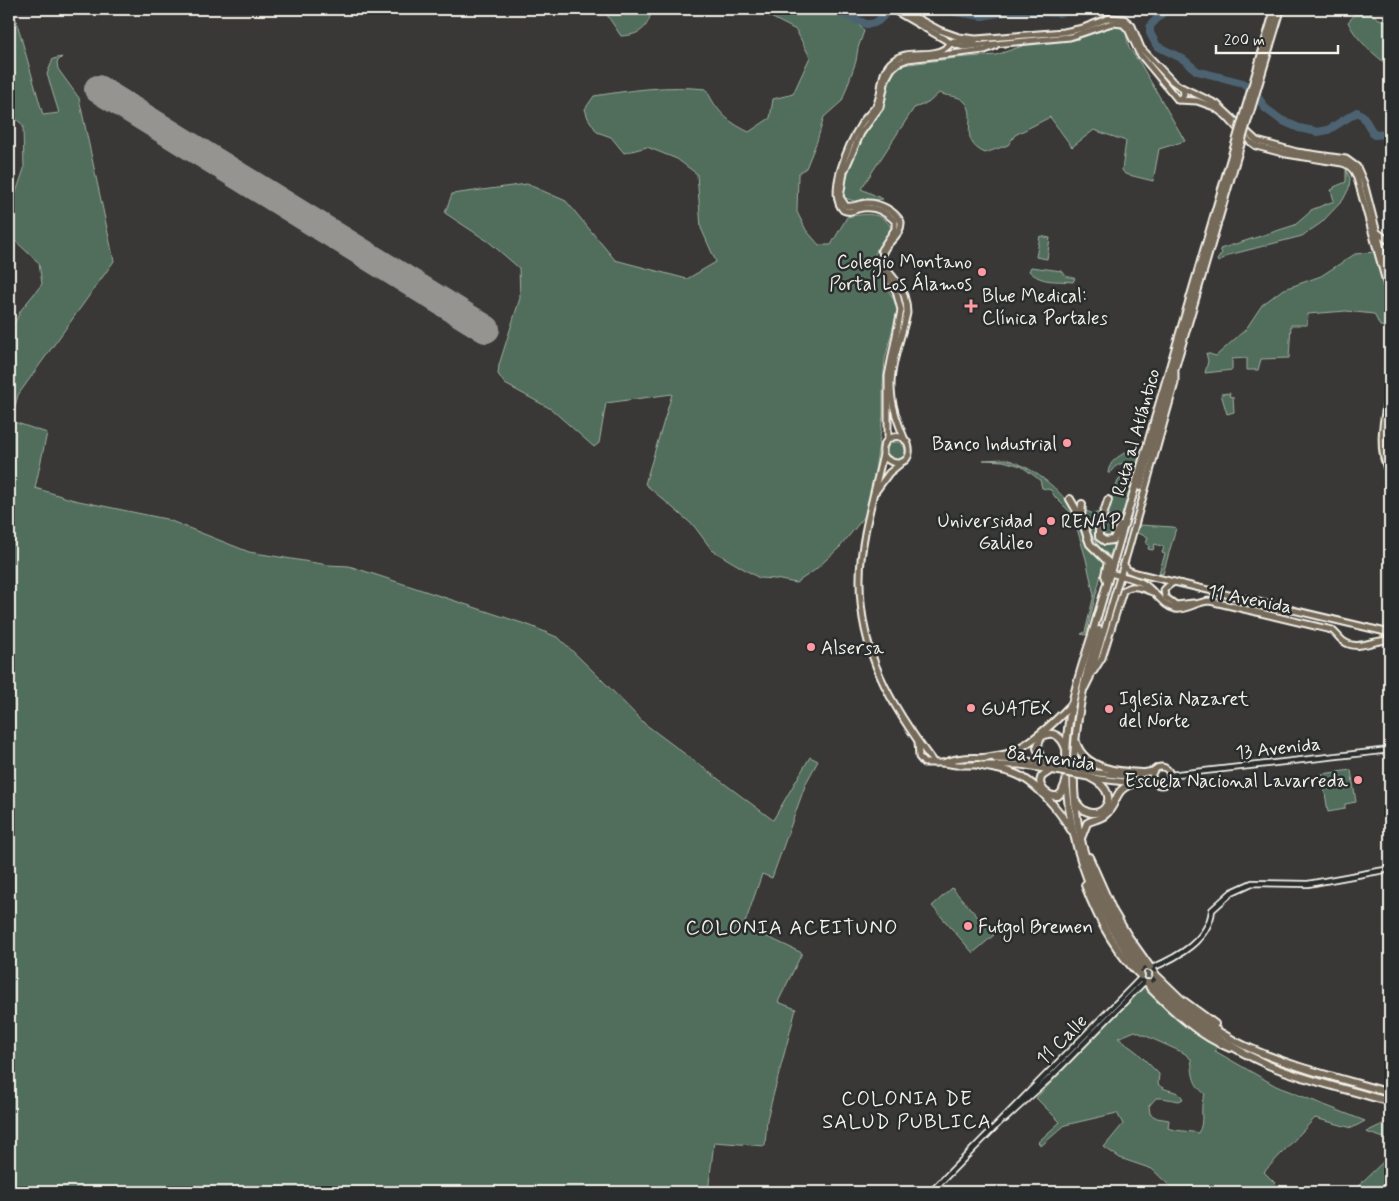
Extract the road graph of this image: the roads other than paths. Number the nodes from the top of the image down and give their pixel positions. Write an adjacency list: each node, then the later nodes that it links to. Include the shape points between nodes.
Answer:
1 (892, 9): 4 (main road)
2 (1275, 9): 8 (highway)
3 (1281, 9): 8 (highway)
4 (899, 10): 5 (main road, via 959,37); 6 (main road)
5 (982, 39): 6 (main road, via 954,41); 10 (main road, via 1064,32 1109,18 1122,18 1132,26 1139,45 1153,63)
6 (954, 44): 7 (main road, via 965,47); 9 (main road); 22 (main road, via 943,51 901,56 889,65 876,106 860,126 837,187 837,202 844,211 874,208 891,217 896,224 880,250 879,258 902,310 887,382)
7 (1002, 44): 9 (main road, via 985,50); 11 (main road, via 1070,37 1112,22 1122,23 1139,53)
8 (1268, 44): 14 (highway, Ruta al Atlántico, bridge)
9 (948, 54): 23 (main road, via 904,60 892,68 880,107 857,141 841,188 840,197 846,206 873,203 892,212 901,222 900,230 885,249 882,259 904,292 907,305 891,385 894,410)
10 (1183, 88): 11 (main road, via 1184,95); 12 (main road, via 1225,109 1259,142 1290,151 1343,158)
11 (1178, 100): 12 (main road, via 1197,101 1214,107 1256,146)
12 (1351, 164): 13 (main road)
13 (1362, 184): 15 (main road); 16 (main road)
14 (1224, 189): 20 (highway, Ruta al Atlántico); 32 (highway, Ruta al Atlántico)
15 (1371, 229): 16 (main road); 19 (main road)
16 (1377, 232): 17 (main road); 18 (main road)
17 (1390, 242)
18 (1390, 283)
19 (1390, 296)
20 (1175, 366): 27 (highway, Ruta al Atlántico); 34 (main road, Ruta al Atlántico, via 1169,407)
21 (1390, 385): 26 (main road, via 1382,440)
22 (888, 439): 23 (main road, via 898,437); 24 (main road, via 883,445)
23 (905, 440): 25 (main road, via 909,453)
24 (883, 454): 25 (main road, via 888,461); 28 (main road)
25 (901, 463): 28 (main road, via 883,479)
26 (1390, 475)
27 (1140, 487)
28 (874, 496): 48 (main road, via 860,572 864,626 887,695)
29 (1070, 499): 33 (highway)
30 (1108, 500): 32 (highway, via 1102,510 1099,537 1105,541 1112,540)
31 (1082, 504): 33 (highway)
32 (1127, 514): 35 (highway, Ruta al Atlántico)
33 (1081, 518): 38 (highway, via 1090,544 1108,562)
34 (1124, 564): 36 (main road, Ruta al Atlántico); 37 (main road, 11 Avenida, via 1132,572)
35 (1110, 574): 36 (main road, 11 Avenida); 38 (highway, Ruta al Atlántico)
36 (1120, 576): 39 (main road, 11 Avenida, via 1141,582); 44 (main road, Ruta al Atlántico)
37 (1174, 582): 40 (main road, via 1164,590 1165,598 1176,605); 42 (main road, 11 Avenida)
38 (1107, 583): 46 (highway, Ruta al Atlántico)
39 (1157, 595): 40 (main road, 11 Avenida, via 1174,608 1183,609); 44 (main road, via 1135,587 1123,591 1102,658)
40 (1196, 603): 43 (main road, 11 Avenida, via 1210,601 1332,630 1354,645)
41 (1099, 630): 45 (highway, Ruta al Atlántico)
42 (1390, 633)
43 (1390, 640)
44 (1090, 678): 45 (main road, Ruta al Atlántico)
45 (1080, 698): 47 (highway, Ruta al Atlántico)
46 (1072, 703): 50 (highway, Ruta al Atlántico); 51 (highway, via 1053,723 1026,743 1009,753)
47 (1075, 737): 57 (highway, via 1078,749 1091,762 1115,770); 63 (highway, Ruta al Atlántico)
48 (918, 740): 52 (main road); 52 (main road, 8a Avenida, via 919,758 924,764)
49 (1390, 750): 58 (street, 13 Avenida)
50 (1067, 754): 55 (highway, via 1060,737 1044,735 1037,748); 60 (highway, Ruta al Atlántico)
51 (983, 758): 53 (main road, 8a Avenida, via 962,758); 55 (main road, 8a Avenida, via 1021,760)
52 (934, 763): 53 (main road, 8a Avenida)
53 (943, 763): 54 (main road, 8a Avenida)
54 (978, 765): 55 (main road, 8a Avenida); 64 (highway, via 1012,772 1029,781 1061,815)
55 (1049, 767): 59 (main road, 8a Avenida, bridge); 60 (highway, via 1040,784 1050,796 1060,795)
56 (1153, 771): 57 (main road, 8a Avenida); 58 (main road, via 1162,767); 61 (main road)
57 (1142, 773): 59 (main road, 8a Avenida)
58 (1169, 775): 61 (main road, via 1164,784)
59 (1089, 776): 62 (main road, 8a Avenida); 63 (highway, via 1101,782 1107,790 1108,801 1104,808 1090,813 1083,810)
60 (1067, 778): 64 (highway, Ruta al Atlántico, via 1070,814)
61 (1154, 781): 62 (main road, 8a Avenida)
62 (1138, 782): 64 (highway, via 1121,790 1105,815 1086,823)
63 (1074, 798): 64 (highway, Ruta al Atlántico)
64 (1080, 843): 65 (highway, Ruta al Atlántico); 65 (highway, Ruta al Atlántico, via 1104,904 1141,966 1121,944 1106,920); 68 (highway, via 1092,862 1113,911)
65 (1079, 856): 69 (highway, via 1084,883 1098,914 1116,945)
66 (1390, 869): 67 (street, via 1308,884 1252,883 1224,898 1212,910 1209,924 1201,936)
67 (1165, 962): 68 (street); 69 (street)
68 (1151, 967): 69 (street); 69 (street, via 1143,969)
69 (1150, 979): 70 (highway, via 1242,1041 1245,1047); 71 (highway, via 1150,988 1168,1006 1200,1032 1229,1048 1238,1049 1280,1069); 72 (street, 11 Calle, via 1016,1104)
70 (1390, 1093)
71 (1390, 1102)
72 (931, 1192)

